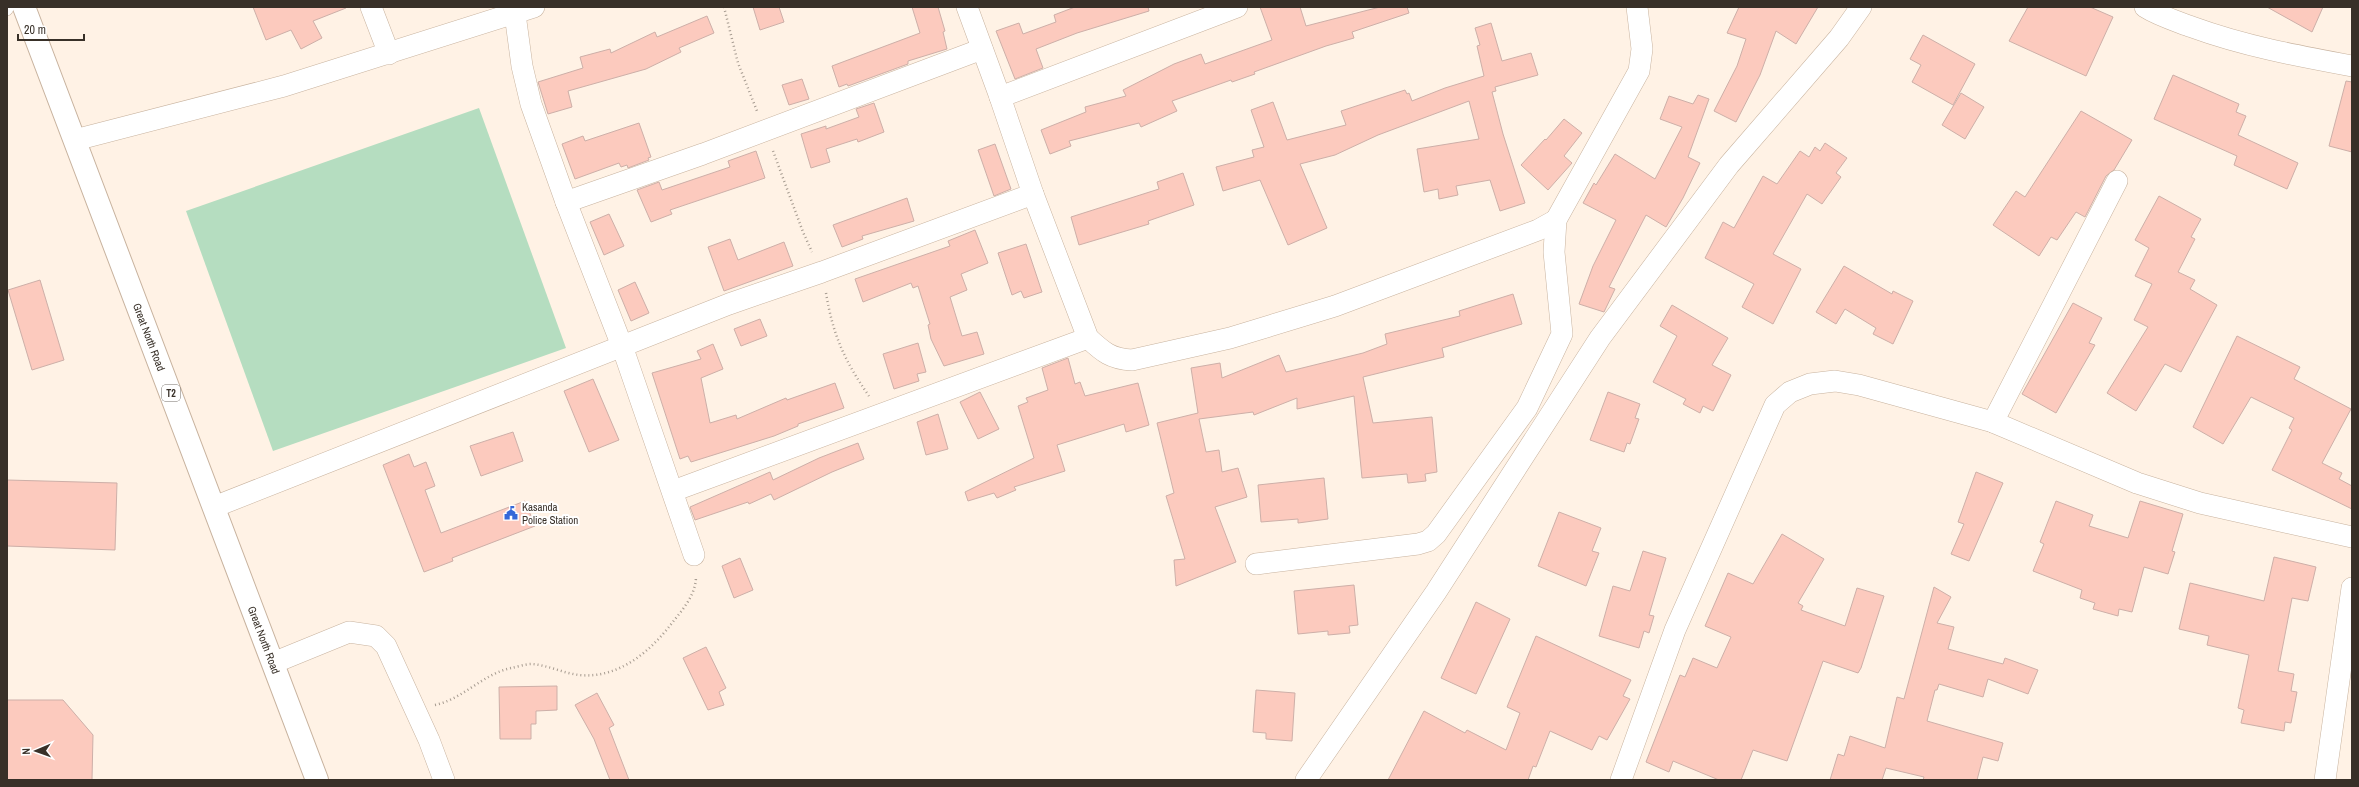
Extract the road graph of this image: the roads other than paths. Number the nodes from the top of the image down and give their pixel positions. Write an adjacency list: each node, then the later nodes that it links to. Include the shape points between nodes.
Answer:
1 (9, 7): 9 (lane)
2 (24, 7): 15 (highway, Great North Road / T2)
3 (371, 7): 12 (street)
4 (967, 7): 11 (street)
5 (1237, 7): 14 (street)
6 (1637, 7): 19 (street, via 1642,49 1639,71)
7 (1861, 7): 33 (street, via 1839,38 1730,165 1600,338 1436,592)
8 (2145, 7): 13 (street, via 2155,14 2219,37 2278,53)
9 (7, 10)
10 (524, 11): 12 (street); 18 (street, via 522,66 531,104)
11 (982, 49): 14 (street); 18 (street, via 766,131)
12 (389, 54): 15 (street, via 284,86)
13 (2352, 66)
14 (1000, 97): 17 (street)
15 (75, 140): 24 (highway, Great North Road / T2)
16 (2117, 181): 22 (street)
17 (1033, 194): 20 (street); 21 (street, via 729,304)
18 (566, 202): 21 (street)
19 (1556, 220): 20 (street, via 1538,230 1335,306 1230,338 1132,360 1116,359); 27 (street, via 1554,252 1562,334 1527,408 1436,534 1428,541 1418,544)
20 (1088, 338): 23 (street)
21 (622, 346): 23 (street); 24 (street)
22 (1993, 422): 25 (street, via 2130,480 2200,504); 30 (street, via 1836,380 1810,384 1790,392 1774,405 1675,630)
23 (673, 491): 26 (street)
24 (214, 507): 29 (highway, Great North Road / T2)
25 (2352, 537)
26 (694, 555)
27 (1256, 564)
28 (2352, 588): 34 (street)
29 (273, 663): 31 (highway, Great North Road / T2); 32 (street, via 349,632 376,636 386,646)
30 (1625, 779)
31 (317, 780)
32 (444, 780)
33 (1306, 780)
34 (2325, 780)

